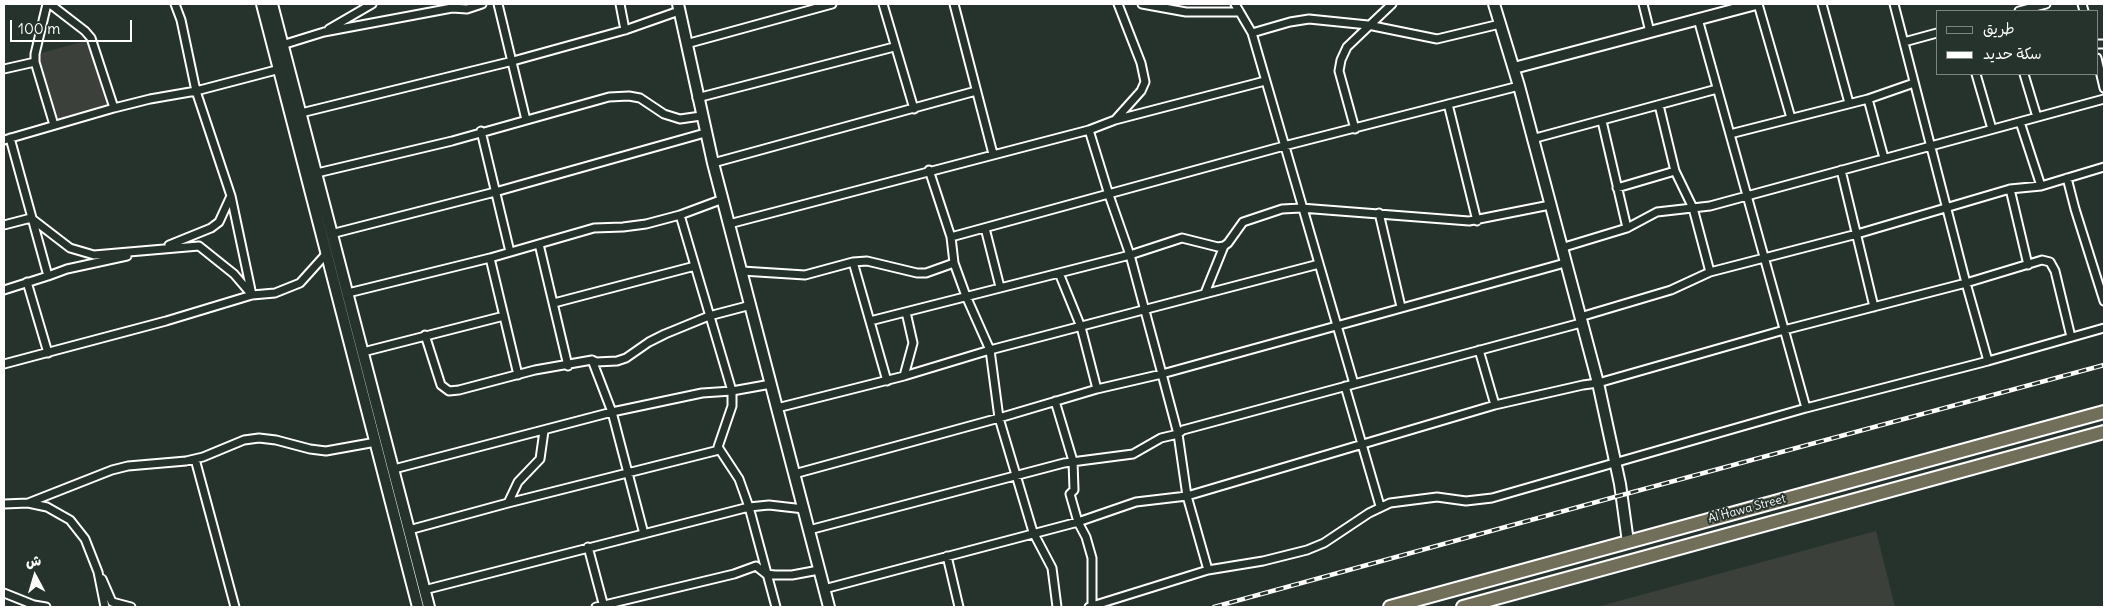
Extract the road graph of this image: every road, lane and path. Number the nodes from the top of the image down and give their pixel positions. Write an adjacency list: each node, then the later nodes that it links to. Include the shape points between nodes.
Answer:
1 (48, 4): 39 (street); 59 (street, via 91,38)
2 (176, 4): 52 (street)
3 (262, 4): 43 (street)
4 (272, 4): 36 (street)
5 (372, 4): 30 (street)
6 (482, 4): 22 (street, via 466,9)
7 (498, 4): 38 (street)
8 (620, 4): 29 (street)
9 (832, 4): 35 (street)
10 (883, 4): 37 (street)
11 (955, 4): 51 (street)
12 (1118, 4): 66 (street, via 1145,82)
13 (1142, 4): 25 (street, via 1186,12)
14 (1235, 4): 25 (street)
15 (1392, 4): 28 (street)
16 (1497, 4): 27 (street)
17 (1643, 4): 31 (street)
18 (1757, 4): 26 (street); 64 (street)
19 (1822, 4): 56 (street)
20 (1894, 4): 34 (street)
21 (2046, 4): 24 (street)
22 (451, 6): 30 (street)
23 (678, 8): 29 (street); 35 (street)
24 (2023, 10)
25 (1239, 12): 32 (street)
26 (1698, 19): 31 (street); 50 (street)
27 (1500, 24): 28 (street, via 1437,39); 41 (street)
28 (1368, 25): 32 (street, via 1309,19); 70 (street, via 1347,47 1339,71)
29 (625, 30): 38 (street)
30 (324, 32): 36 (street)
31 (1650, 32): 41 (street)
32 (1252, 33): 46 (street)
33 (1936, 33): 34 (street)
34 (1904, 42): 47 (street)
35 (686, 44): 53 (street)
36 (282, 45): 61 (street)
37 (894, 47): 53 (street); 60 (street)
38 (513, 61): 61 (street); 65 (street)
39 (35, 62): 42 (street); 69 (street)
40 (2098, 62): 49 (street)
41 (1514, 68): 48 (street)
42 (4, 69)
43 (280, 69): 52 (street); 117 (street)
44 (1976, 75): 71 (street)
45 (2024, 75): 63 (street)
46 (1265, 81): 66 (street); 79 (street)
47 (1914, 84): 54 (street); 78 (street)
48 (1518, 86): 57 (street); 77 (street)
49 (2104, 88)
50 (1717, 89): 58 (street); 75 (street)
51 (976, 90): 60 (street); 80 (street)
52 (196, 91): 59 (street); 94 (street)
53 (697, 98): 62 (street)
54 (1868, 99): 56 (street); 81 (street)
55 (2104, 99): 63 (street)
56 (1849, 102): 64 (street)
57 (1448, 104): 70 (street); 104 (street)
58 (1660, 106): 67 (street); 86 (street)
59 (114, 108): 69 (street)
60 (914, 109): 82 (street)
61 (301, 114): 87 (street)
62 (701, 116): 65 (street, via 673,118 640,98 629,96 596,100); 74 (street)
63 (2037, 117): 68 (street)
64 (1791, 118): 75 (street)
65 (526, 120): 73 (street)
66 (1115, 120): 72 (street)
67 (1602, 121): 77 (street); 90 (street)
68 (2020, 122): 71 (street); 89 (street)
69 (54, 125): 76 (street)
70 (1355, 129): 79 (street)
71 (1992, 129): 78 (street)
72 (1089, 130): 80 (street); 93 (street)
73 (481, 132): 87 (street); 92 (street)
74 (705, 133): 82 (street); 92 (street)
75 (1730, 134): 95 (street)
76 (7, 139): 103 (street)
77 (1532, 139): 97 (street)
78 (1930, 145): 81 (street); 98 (street)
79 (1284, 146): 93 (street); 99 (street)
80 (993, 154): 84 (street)
81 (1884, 158): 85 (street)
82 (713, 163): 96 (street)
83 (2104, 167): 88 (street)
84 (929, 170): 105 (street); 111 (street)
85 (1841, 170): 95 (street); 110 (street)
86 (1675, 171): 90 (street); 100 (street)
87 (317, 173): 109 (street)
88 (2067, 178): 89 (street); 139 (street)
89 (2041, 186): 91 (street)
90 (1617, 188): 108 (street)
91 (2010, 189): 98 (street); 125 (street)
92 (495, 192): 109 (street); 116 (street)
93 (1108, 195): 107 (street); 118 (street)
94 (230, 196): 114 (street, via 219,222); 137 (street)
95 (1747, 197): 100 (street); 119 (street)
96 (722, 199): 102 (street); 105 (street)
97 (1550, 205): 104 (street); 115 (street)
98 (1947, 206): 110 (street); 132 (street)
99 (1302, 208): 101 (street); 113 (street, via 1282,208 1243,222); 124 (street)
100 (1693, 208): 108 (street, via 1657,212); 128 (street)
101 (1379, 213): 104 (street, via 1438,220); 142 (street)
102 (680, 215): 112 (street, via 632,226 594,228); 126 (street)
103 (32, 218): 106 (street); 114 (street, via 70,248 94,255); 130 (street)
104 (1477, 220)
105 (729, 224): 127 (street)
106 (4, 225)
107 (985, 228): 111 (street); 133 (street)
108 (1627, 228): 115 (street)
109 (331, 234): 135 (street)
110 (1857, 234): 119 (street); 143 (street)
111 (952, 237): 122 (street)
112 (539, 244): 116 (street); 140 (street)
113 (1224, 246): 118 (street, via 1182,238); 136 (street)
114 (161, 248): 130 (street); 137 (street, via 199,246 234,274)
115 (1562, 248): 123 (street)
116 (510, 252): 120 (street)
117 (327, 253): 137 (street, via 300,283 275,293); 184 (street)
118 (1130, 255): 129 (street); 144 (street)
119 (1763, 257): 128 (street); 153 (street)
120 (490, 258): 135 (street); 146 (street)
121 (853, 262): 122 (street, via 867,261 917,273 933,272); 127 (street, via 804,275); 148 (street)
122 (954, 263): 138 (street)
123 (1565, 263): 142 (street); 149 (street)
124 (1319, 264): 136 (street); 150 (street)
125 (2028, 265): 132 (street); 155 (street, via 2042,260 2050,262)
126 (695, 266): 140 (street); 147 (street)
127 (742, 271): 141 (street)
128 (1710, 272): 149 (street, via 1671,290)
129 (1059, 273): 133 (street); 151 (street)
130 (48, 276): 131 (street)
131 (27, 282): 134 (street); 159 (street)
132 (1966, 283): 143 (street); 161 (street)
133 (1000, 287): 138 (street)
134 (4, 290)
135 (348, 293): 158 (street)
136 (1205, 293): 144 (street)
137 (252, 295): 159 (street)
138 (966, 296): 145 (street); 156 (street)
139 (2104, 301)
140 (554, 303): 163 (street)
141 (751, 305): 147 (street); 169 (street)
142 (1401, 307): 150 (street)
143 (1874, 307): 153 (street)
144 (1144, 309): 151 (street); 164 (street)
145 (906, 312): 148 (street); 166 (street, via 912,343)
146 (504, 316): 154 (street); 165 (street)
147 (709, 316): 160 (street, via 649,342 626,358 606,362); 173 (street)
148 (870, 320): 167 (street)
149 (1581, 320): 157 (street); 168 (street)
150 (1337, 324): 164 (street); 170 (street)
151 (1081, 327): 156 (street); 172 (street)
152 (2104, 328): 155 (street)
153 (1784, 330): 168 (street); 177 (street)
154 (424, 335): 158 (street); 165 (street, via 441,385 449,391)
155 (2071, 338): 161 (street)
156 (990, 350): 166 (street); 180 (street)
157 (1479, 350): 170 (street); 175 (street)
158 (363, 352): 190 (street)
159 (48, 353): 162 (street)
160 (592, 360): 163 (street); 178 (street)
161 (1988, 361): 177 (street)
162 (4, 364)
163 (568, 366): 165 (street)
164 (1162, 374): 172 (street); 183 (street)
165 (518, 375)
166 (904, 376): 167 (street)
167 (887, 381): 176 (street)
168 (1598, 383): 175 (street); 189 (street)
169 (771, 384): 173 (street); 176 (street)
170 (1354, 384): 171 (street)
171 (1345, 386): 183 (street); 185 (street)
172 (1096, 389): 174 (street)
173 (732, 392): 178 (street, via 702,393); 186 (street, via 732,406 718,443)
174 (1056, 401): 180 (street); 188 (street)
175 (1495, 405): 185 (street)
176 (777, 408): 192 (street)
177 (1806, 408): 189 (street)
178 (612, 412): 181 (street); 191 (street)
179 (2104, 412): 206 (highway, Al Hawa Street)
180 (999, 418): 192 (street); 193 (street)
181 (544, 430): 190 (street); 195 (street, via 540,459 518,482)
182 (2104, 432): 229 (highway, Al Hawa Street)
183 (1178, 434): 188 (street, via 1161,438 1132,454); 194 (street)
184 (376, 442): 187 (street, via 326,451 259,438 244,440); 220 (street)
185 (1362, 446): 194 (street); 198 (street)
186 (719, 450): 191 (street); 199 (street, via 739,479)
187 (195, 459): 197 (street, via 112,470); 219 (street)
188 (1073, 461): 193 (street); 201 (street, via 1074,490 1070,494)
189 (1616, 461): 198 (street, via 1479,501 1437,497); 206 (street)
190 (394, 469): 202 (street)
191 (628, 473): 195 (street); 205 (street)
192 (794, 474): 200 (street)
193 (1015, 476): 203 (street); 204 (street)
194 (1187, 496): 201 (street, via 1136,502); 210 (street)
195 (508, 503): 202 (street)
196 (4, 504): 197 (street)
197 (28, 504): 211 (street, via 46,507 70,520 85,539)
198 (1380, 506): 210 (street, via 1339,535 1307,550)
199 (749, 507): 200 (street, via 769,505); 205 (street); 212 (street)
200 (804, 510): 203 (street)
201 (1078, 522): 204 (street); 227 (street, via 1092,558)
202 (409, 530): 214 (street)
203 (809, 530): 209 (street)
204 (1032, 532): 208 (street); 226 (street, via 1052,568)
205 (644, 534): 207 (street)
206 (1628, 542): 228 (highway, Al Hawa Street)
207 (588, 547): 214 (street); 222 (street)
208 (947, 556): 213 (street); 225 (street)
209 (819, 570): 212 (street, via 792,575); 213 (street)
210 (1208, 570): 227 (street)
211 (98, 572): 217 (street); 218 (street, via 112,602)
212 (766, 574): 222 (street, via 756,566); 223 (street)
213 (824, 589): 224 (street)
214 (424, 590): 221 (street)
215 (4, 593): 216 (street)
216 (46, 607)
217 (105, 607)
218 (131, 607)
219 (235, 607)
220 (418, 607)
221 (429, 607)
222 (601, 607)
223 (776, 607)
224 (829, 607)
225 (959, 607)
226 (1057, 607)
227 (1091, 607)
228 (1390, 607)
229 (1463, 607)

